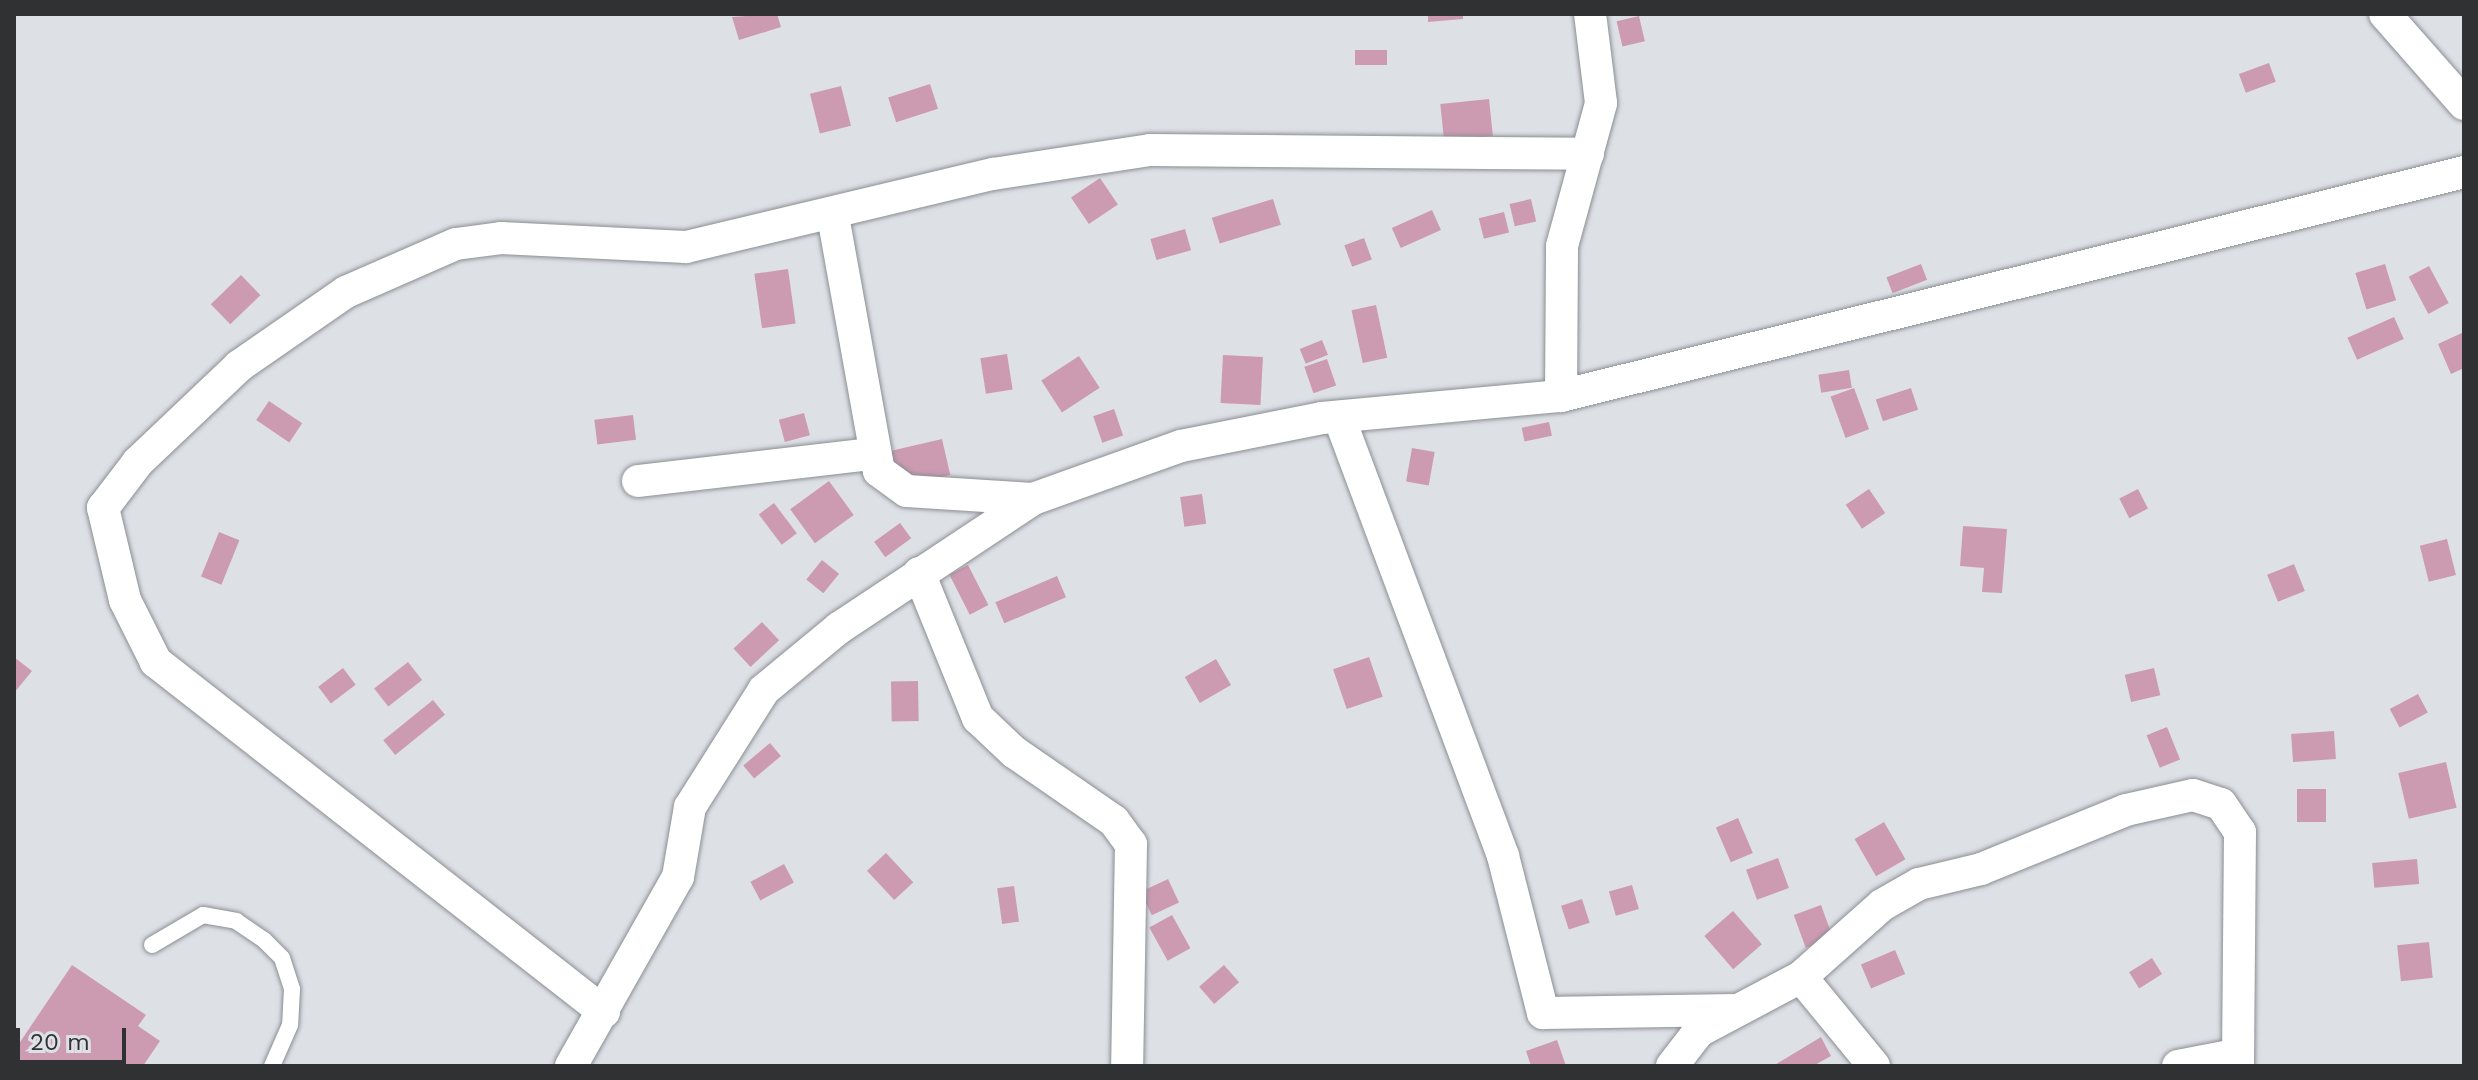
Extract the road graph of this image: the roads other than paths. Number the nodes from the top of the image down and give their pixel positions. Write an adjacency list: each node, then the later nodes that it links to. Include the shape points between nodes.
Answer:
1 (1590, 14): 4 (street, via 1601,103)
2 (2385, 14): 3 (street)
3 (2464, 104)
4 (1588, 154): 6 (street, via 1150,150 993,174); 7 (street, via 1562,246)
5 (2464, 172): 7 (street)
6 (833, 216): 9 (street); 16 (street, via 686,247 501,238 407,262 282,332 239,366 138,462 103,508 125,600 156,662)
7 (1561, 396): 8 (street)
8 (1339, 417): 11 (street, via 1167,449); 15 (street, via 1503,856 1543,1013)
9 (873, 454): 10 (street); 11 (street, via 896,488)
10 (638, 481)
11 (1033, 499): 12 (street)
12 (919, 573): 16 (street, via 764,690 683,819 678,877); 20 (street, via 978,718 1014,752 1114,821 1131,844)
13 (152, 945): 18 (lane, via 203,915 236,921 282,958 292,989 290,1025)
14 (1801, 977): 15 (street); 17 (street, via 1882,905 1919,884 1981,869 2126,810 2193,795 2221,804 2240,832); 22 (street)
15 (1735, 1010): 21 (street, via 1686,1042)
16 (604, 1012): 19 (street)
17 (2237, 1060): 23 (street)
18 (272, 1066)
19 (571, 1066)
20 (1127, 1066)
21 (1672, 1066)
22 (1874, 1066)
23 (2178, 1066)

